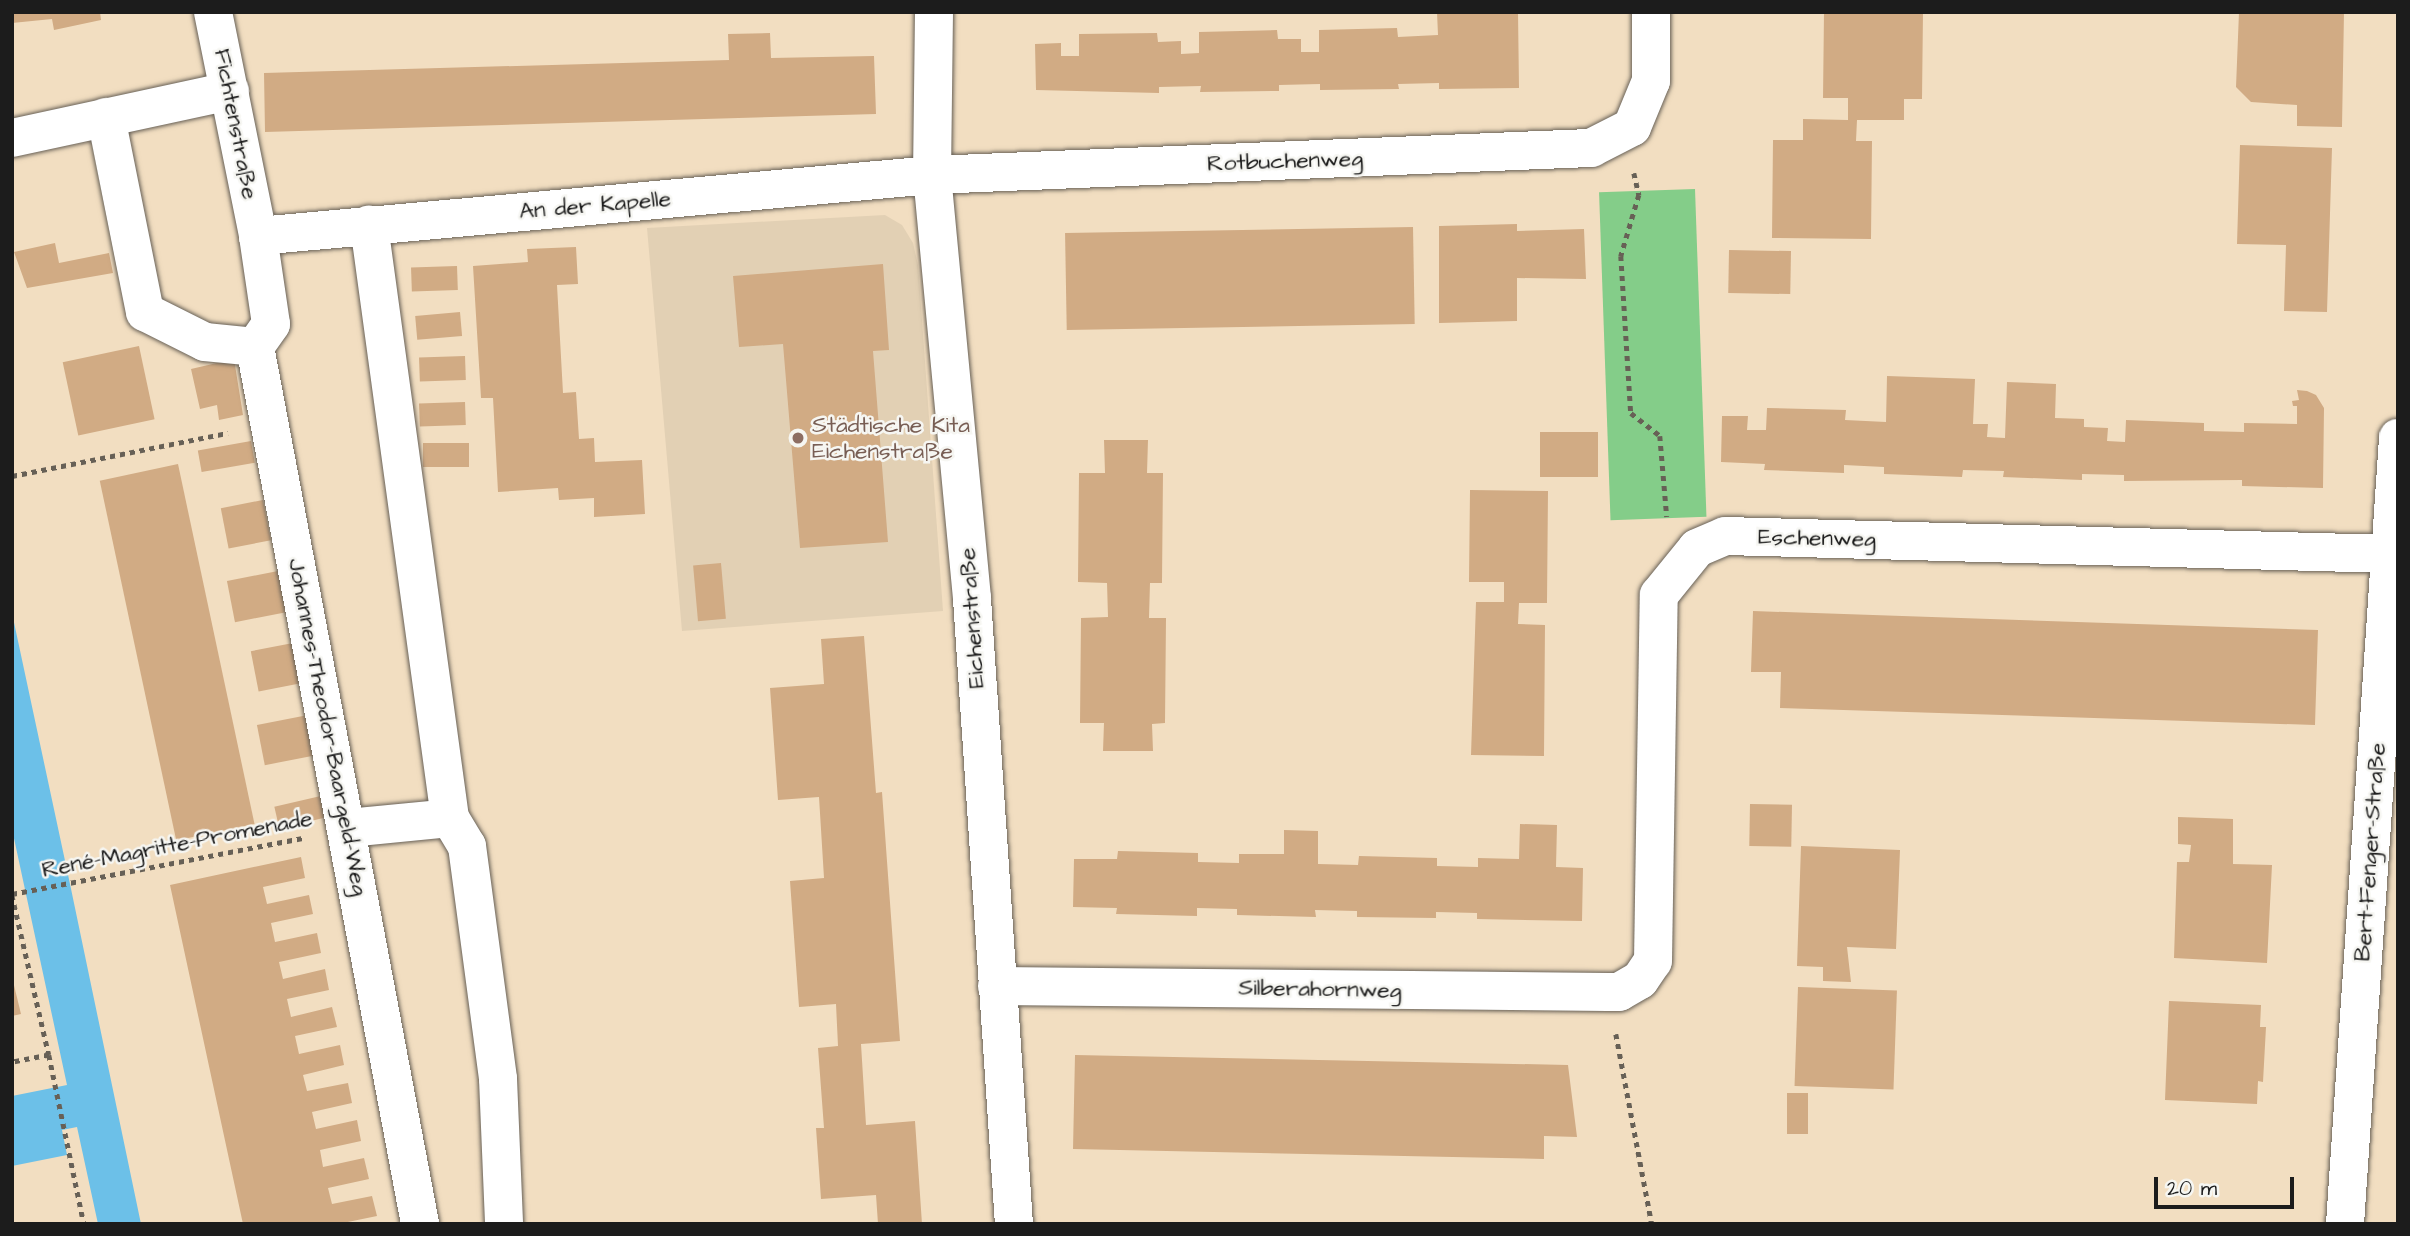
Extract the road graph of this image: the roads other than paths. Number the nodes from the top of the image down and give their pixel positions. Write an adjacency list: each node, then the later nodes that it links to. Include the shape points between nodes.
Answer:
1 (214, 12): 4 (street, Fichtenstraße)
2 (933, 12): 7 (street, Eichenstraße)
3 (1651, 12): 7 (street, Rotbuchenweg, via 1651,80 1632,127 1591,148)
4 (230, 91): 5 (street); 9 (street, Fichtenstraße)
5 (106, 117): 6 (street); 10 (street, via 145,312 205,342)
6 (12, 138)
7 (932, 175): 8 (street, An der Kapelle); 15 (street, Eichenstraße, via 972,599)
8 (369, 225): 9 (street, An der Kapelle); 13 (street)
9 (258, 236): 10 (street, via 271,324)
10 (255, 347): 14 (street, Johannes-Theodor-Baargeld-Weg)
11 (2398, 438): 12 (street, Bert-Fenger-Straße)
12 (2390, 554): 16 (street, Eschenweg, via 1725,536 1698,548 1659,595 1653,961); 20 (street, Bert-Fenger-Straße)
13 (450, 818): 14 (street); 18 (street, via 467,846 498,1079)
14 (348, 828): 17 (street, Johannes-Theodor-Baargeld-Weg)
15 (997, 986): 16 (street, Silberahornweg); 19 (street, Eichenstraße)
16 (1624, 986)
17 (420, 1224)
18 (504, 1224)
19 (1014, 1224)
20 (2345, 1224)

